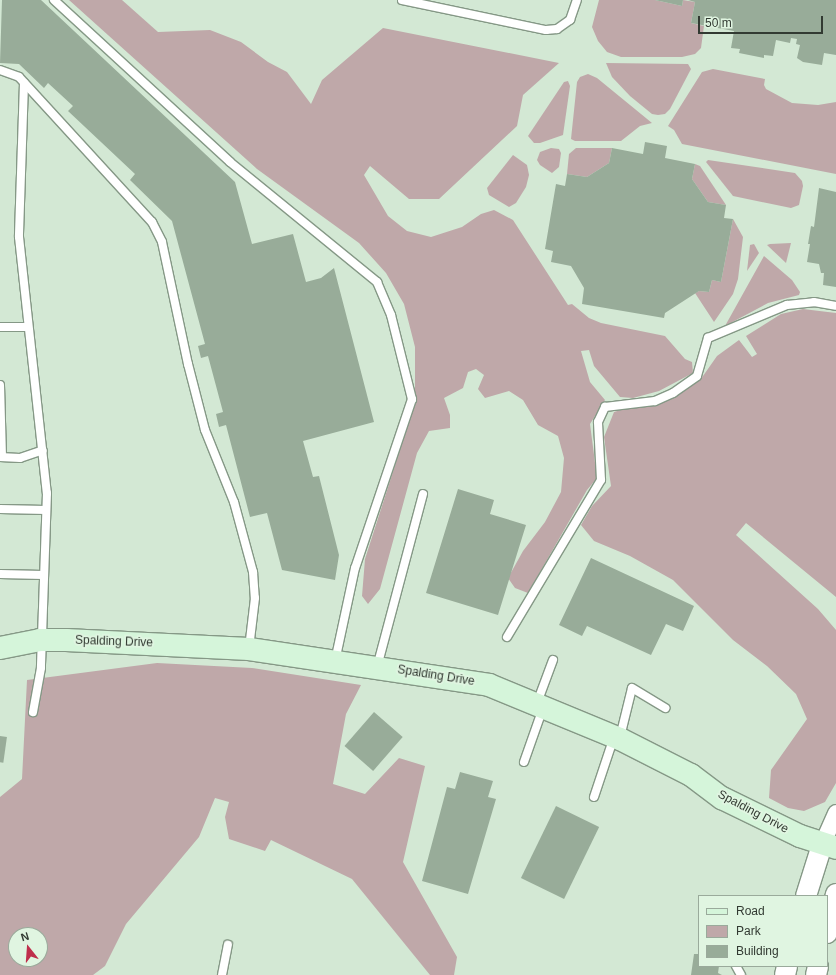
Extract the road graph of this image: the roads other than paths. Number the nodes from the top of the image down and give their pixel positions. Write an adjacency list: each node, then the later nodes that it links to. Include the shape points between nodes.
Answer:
1 (54, 0): 22 (lane, via 230,162 377,282 391,315 412,399 355,568)
2 (402, 0): 3 (lane, via 546,30 557,29 570,20)
3 (577, 0)
4 (0, 70): 5 (lane)
5 (24, 82): 8 (lane, via 19,237); 20 (lane, via 152,222 162,242 205,430 234,502 253,572 254,598)
6 (836, 306): 17 (lane, via 814,302 787,305 708,338 697,376 673,393 655,401 605,407 598,422 601,480)
7 (0, 327): 8 (lane)
8 (28, 327): 10 (lane)
9 (0, 385): 11 (lane)
10 (43, 450): 11 (lane, via 20,458); 14 (lane)
11 (1, 457)
12 (423, 494): 23 (lane)
13 (0, 509): 14 (lane)
14 (46, 510): 16 (lane)
15 (0, 574): 16 (lane)
16 (43, 574): 18 (lane)
17 (508, 637)
18 (40, 640): 19 (main road, Spalding Drive); 20 (main road, Spalding Drive); 26 (lane, via 41,668)
19 (0, 648)
20 (249, 648): 22 (main road, Spalding Drive)
21 (554, 660): 24 (lane)
22 (335, 661): 23 (main road, Spalding Drive)
23 (377, 667): 24 (main road, Spalding Drive, via 489,685)
24 (540, 706): 27 (main road, Spalding Drive); 28 (lane)
25 (665, 708): 27 (lane, via 632,688)
26 (33, 712)
27 (617, 738): 29 (lane); 31 (main road, Spalding Drive, via 691,775 722,798)
28 (524, 762)
29 (594, 797)
30 (836, 812): 31 (street)
31 (829, 846): 33 (street)
32 (836, 894): 34 (street)
33 (806, 895)
34 (828, 929)
35 (228, 945): 36 (lane)
36 (222, 975)

